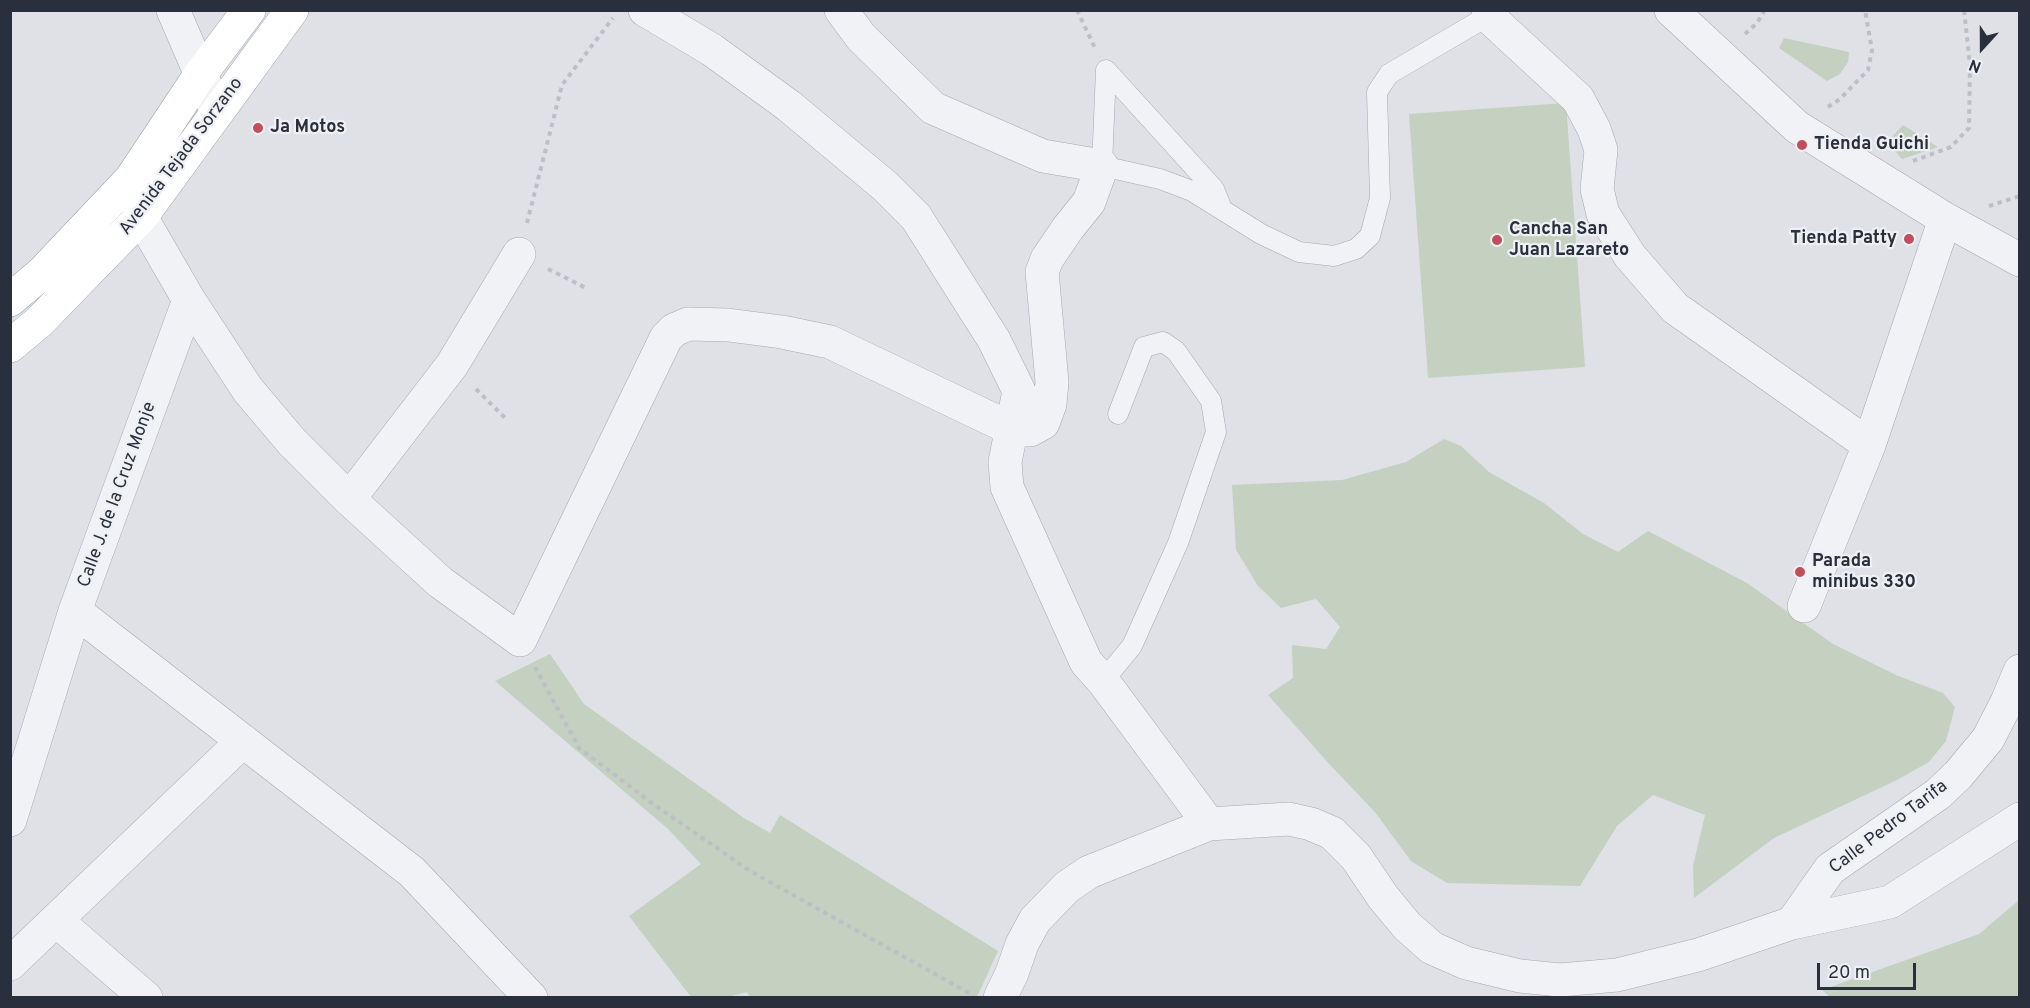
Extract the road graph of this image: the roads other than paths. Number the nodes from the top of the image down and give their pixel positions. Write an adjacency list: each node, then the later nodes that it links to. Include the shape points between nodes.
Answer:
1 (173, 10): 8 (street)
2 (249, 10): 8 (main road, Avenida Tejada Sorzano)
3 (292, 10): 9 (main road, Avenida Tejada Sorzano)
4 (645, 10): 21 (street, via 712,50 789,106 916,217 994,339 1012,375 1019,391)
5 (841, 10): 10 (street, via 861,37 933,108 1043,156)
6 (1671, 10): 14 (street, via 1797,126)
7 (1490, 13): 12 (lane, via 1389,74 1377,92 1380,198 1370,236 1356,249 1334,256 1299,252); 22 (street, via 1578,99 1601,150 1597,189 1603,214 1630,256 1675,308)
8 (200, 75): 9 (street); 11 (main road, Avenida Tejada Sorzano)
9 (217, 112): 13 (main road, Avenida Tejada Sorzano)
10 (1102, 166): 12 (lane, via 1160,179 1192,191); 12 (lane, via 1106,70 1214,189); 21 (street, via 1089,202 1047,259 1042,272 1052,382 1050,404 1043,423 1030,430)
11 (131, 179): 13 (street); 17 (main road, Avenida Tejada Sorzano, via 42,273)
12 (1222, 209)
13 (141, 217): 18 (street); 19 (main road, Avenida Tejada Sorzano, via 39,322)
14 (1946, 219): 16 (street); 22 (street)
15 (519, 254): 23 (street, via 452,365)
16 (2019, 260)
17 (10, 300)
18 (189, 300): 23 (street, via 248,390 292,442); 25 (street, Calle J. de la Cruz Monje)
19 (10, 346)
20 (1118, 414): 27 (lane, via 1143,347 1163,342 1176,351 1211,401 1216,432 1178,543 1132,646)
21 (1012, 429): 23 (street, via 830,342 728,325 688,324 674,330 666,338 520,640 440,582); 27 (street, via 1005,462 1007,487 1086,662)
22 (1869, 445): 24 (street)
23 (349, 499)
24 (1804, 606)
25 (75, 610): 28 (street); 30 (street, Calle J. de la Cruz Monje)
26 (2019, 671): 33 (street, Calle Pedro Tarifa, via 1988,739 1958,775 1938,794 1830,869)
27 (1103, 681): 31 (street)
28 (243, 741): 32 (street); 36 (street, via 412,872)
29 (2019, 819): 33 (street, via 1890,902)
30 (10, 820)
31 (1209, 824): 33 (street, via 1289,819 1332,833 1356,857 1407,926 1432,948 1466,963 1520,976 1560,981 1617,975 1698,955); 37 (street, via 1089,872 1067,887 1035,920)
32 (56, 920): 34 (street); 35 (street)
33 (1792, 923)
34 (10, 964)
35 (146, 998)
36 (531, 998)
37 (1000, 998)

